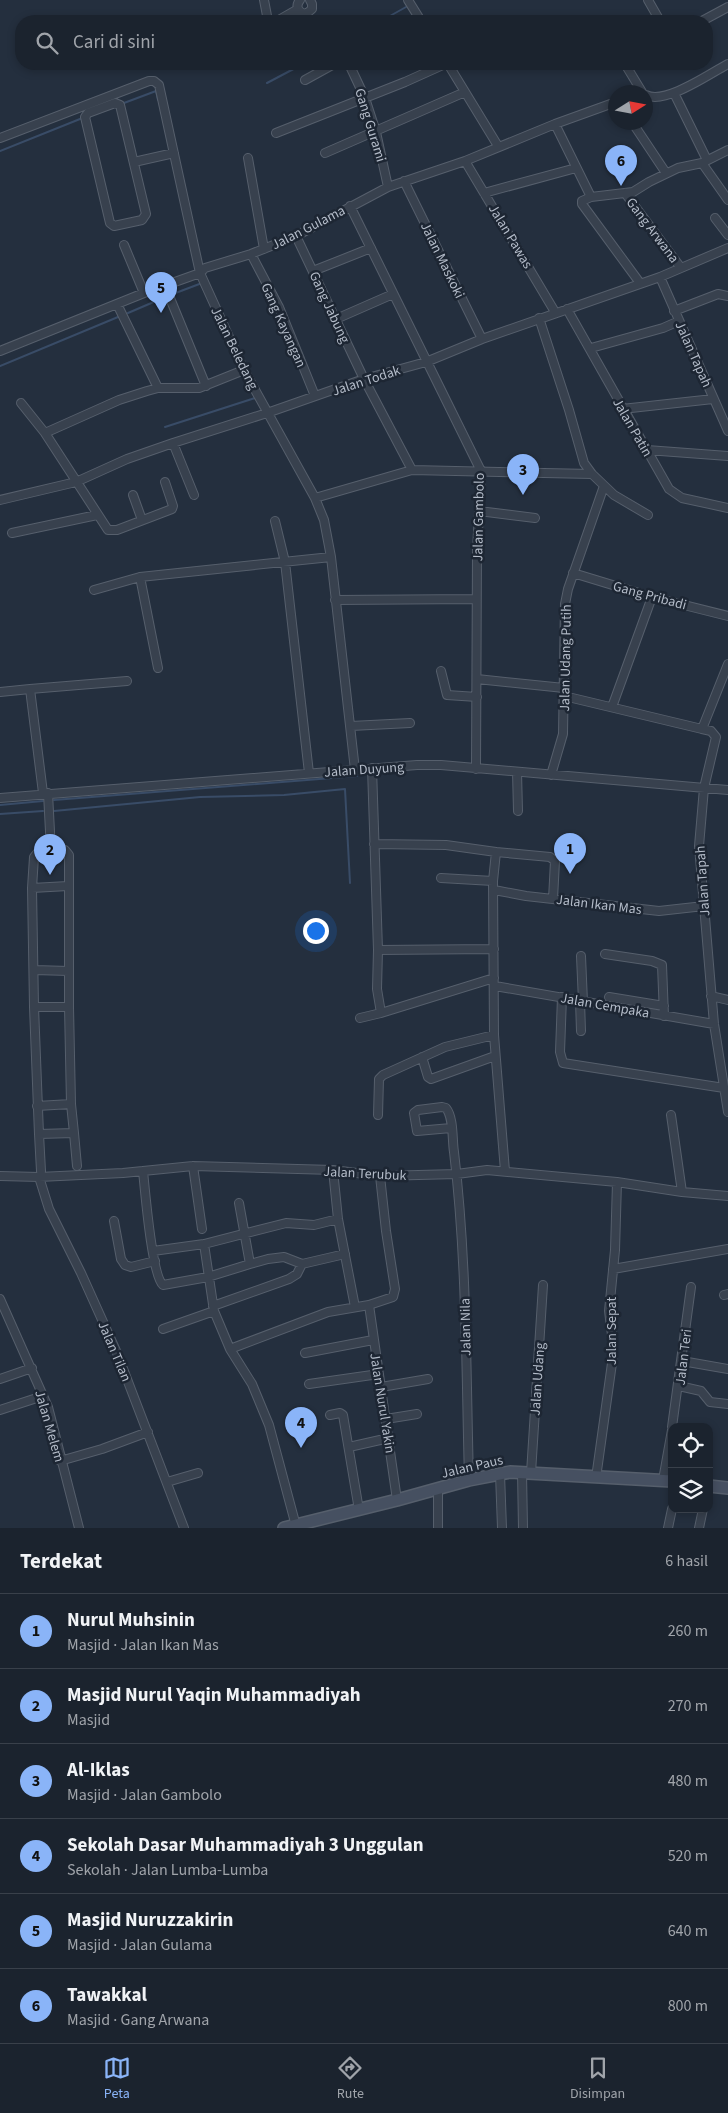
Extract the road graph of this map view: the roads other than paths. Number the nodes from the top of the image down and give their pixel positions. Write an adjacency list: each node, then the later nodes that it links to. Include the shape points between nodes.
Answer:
1 (264, 0): 8 (street)
2 (300, 0): 7 (street)
3 (408, 0): 10 (street)
4 (648, 0): 11 (street)
5 (312, 1): 7 (street, via 308,13 301,13)
6 (728, 7): 12 (street)
7 (298, 9): 9 (street)
8 (267, 15)
9 (288, 15)
10 (417, 15)
11 (657, 15)
12 (713, 15)
13 (728, 64): 22 (street)
14 (323, 70): 19 (street)
15 (353, 70): 24 (street, Gang Gurami)
16 (433, 70): 24 (street)
17 (451, 70): 21 (street)
18 (629, 70): 20 (street)
19 (305, 80)
20 (638, 85)
21 (464, 92): 28 (street); 31 (street)
22 (674, 93): 23 (street); 37 (street)
23 (653, 97)
24 (365, 98): 28 (street, Gang Gurami); 29 (street)
25 (608, 105): 26 (street, Jalan Gulama)
26 (555, 124): 31 (street, Jalan Gulama); 39 (street)
27 (637, 130): 40 (street)
28 (376, 132): 34 (street); 42 (street, Gang Gurami)
29 (276, 133)
30 (0, 138): 33 (street, Jalan Beledang, via 152,81 160,89)
31 (498, 146): 36 (street, Jalan Gulama)
32 (728, 150): 37 (street)
33 (174, 154): 38 (street); 58 (street, Jalan Beledang)
34 (325, 154)
35 (248, 158): 53 (street)
36 (465, 161): 41 (street, Jalan Gulama); 43 (street, Jalan Pawas)
37 (705, 161): 40 (street); 46 (street)
38 (134, 162): 38 (street, via 119,104 86,114 113,226 145,218)
39 (576, 168): 43 (street); 45 (street)
40 (666, 173): 44 (street, via 633,192)
41 (404, 181): 42 (street, Jalan Gulama); 72 (street, Jalan Maskoki)
42 (388, 187): 47 (street, Jalan Gulama)
43 (484, 193): 68 (street, Jalan Pawas)
44 (625, 193): 45 (street); 56 (street, Gang Arwana)
45 (591, 197): 60 (street, via 583,200 582,204)
46 (728, 200)
47 (350, 206): 50 (street, Jalan Gulama); 52 (street, Jalan Gambolo)
48 (715, 218): 49 (street)
49 (728, 235)
50 (296, 236): 53 (street, Jalan Gulama); 57 (street, Gang Jabung)
51 (124, 245): 62 (street)
52 (371, 248): 57 (street); 63 (street, Jalan Gambolo)
53 (264, 249): 55 (street, Jalan Gulama)
54 (727, 250): 56 (street, Jalan Todak)
55 (252, 254): 58 (street, Jalan Gulama, via 205,268); 80 (street, Gang Kayangan)
56 (681, 268): 59 (street, Jalan Todak)
57 (313, 271): 70 (street, Gang Jabung)
58 (200, 273): 61 (street, Jalan Gulama); 76 (street, Jalan Beledang)
59 (660, 277): 60 (street, Jalan Todak); 67 (street, Jalan Tapah)
60 (640, 283): 66 (street, Jalan Todak)
61 (165, 286): 62 (street, Jalan Gulama); 78 (street)
62 (144, 293): 65 (street, Jalan Gulama)
63 (393, 294): 70 (street); 75 (street, Jalan Gambolo)
64 (728, 296): 67 (street, via 718,294)
65 (117, 304): 74 (street, Jalan Gulama); 79 (street)
66 (567, 309): 68 (street, Jalan Todak); 73 (street, Jalan Patin)
67 (674, 311): 71 (street, Jalan Tapah)
68 (556, 312): 69 (street, Jalan Todak)
69 (540, 318): 72 (street, Jalan Todak); 92 (street, via 570,410 581,458)
70 (336, 319): 77 (street, Gang Jabung)
71 (679, 321): 73 (street); 81 (street, Jalan Tapah)
72 (482, 339): 75 (street, Jalan Todak)
73 (591, 348): 83 (street, Jalan Patin)
74 (0, 351)
75 (426, 362): 77 (street, Jalan Todak); 91 (street, Jalan Gambolo)
76 (244, 370): 78 (street); 84 (street, Jalan Beledang)
77 (364, 379): 80 (street, Jalan Todak); 90 (street, Gang Jabung)
78 (206, 386): 79 (street)
79 (158, 388): 86 (street, via 119,400)
80 (316, 396): 84 (street, Jalan Todak)
81 (713, 399): 83 (street); 85 (street, Jalan Tapah)
82 (21, 403): 86 (street)
83 (622, 409): 88 (street, Jalan Patin)
84 (267, 414): 87 (street, Jalan Todak); 98 (street, Jalan Beledang)
85 (728, 431)
86 (45, 433): 93 (street)
87 (173, 443): 93 (street, Jalan Todak); 97 (street)
88 (647, 450): 89 (street); 100 (street, Jalan Patin, via 663,482 675,495)
89 (728, 456)
90 (412, 470): 91 (street); 98 (street)
91 (480, 471): 92 (street); 101 (street, Jalan Gambolo)
92 (592, 474): 95 (street)
93 (76, 482): 99 (street, Jalan Todak); 102 (street)
94 (165, 482): 105 (street, via 173,508)
95 (604, 486): 103 (street, via 619,500); 110 (street, Jalan Udang Putih)
96 (133, 495): 105 (street)
97 (194, 495)
98 (315, 498): 108 (street, Jalan Beledang, via 324,520)
99 (0, 500)
100 (728, 508)
101 (479, 511): 104 (street); 114 (street, Jalan Gambolo)
102 (97, 515): 105 (street, via 111,531); 107 (street)
103 (648, 515)
104 (536, 518)
105 (142, 520)
106 (275, 521): 109 (street)
107 (12, 533)
108 (331, 557): 109 (street); 115 (street, Jalan Beledang)
109 (285, 562): 111 (street); 134 (street)
110 (574, 573): 113 (street, Gang Pribadi); 124 (street, Jalan Udang Putih, via 565,604)
111 (140, 577): 112 (street); 118 (street)
112 (94, 590)
113 (652, 597): 116 (street, Gang Pribadi); 126 (street)
114 (476, 599): 115 (street); 120 (street, Jalan Gambolo)
115 (336, 600): 128 (street, Jalan Beledang)
116 (728, 616)
117 (728, 664): 129 (street)
118 (158, 668)
119 (442, 671): 125 (street, via 447,695)
120 (477, 679): 124 (street); 125 (street, Jalan Gambolo)
121 (127, 681): 122 (street)
122 (30, 689): 123 (street); 138 (street)
123 (0, 692)
124 (564, 692): 126 (street); 135 (street, Jalan Udang Putih, via 563,734)
125 (477, 697): 131 (street, Jalan Gambolo)
126 (612, 707): 129 (street)
127 (410, 723): 128 (street)
128 (352, 726): 132 (street, Jalan Beledang)
129 (702, 728): 136 (street, Jalan Tapah, via 716,737)
130 (372, 768): 131 (street, Jalan Duyung, via 433,765); 132 (street, Jalan Duyung); 141 (street)
131 (476, 769): 133 (street, Jalan Duyung)
132 (355, 770): 134 (street, Jalan Duyung)
133 (517, 772): 135 (street, Jalan Duyung); 140 (street)
134 (309, 773): 138 (street, Jalan Duyung)
135 (551, 776): 136 (street, Jalan Duyung)
136 (704, 788): 137 (street, Jalan Duyung); 150 (street, Jalan Tapah, via 699,846)
137 (728, 790)
138 (46, 793): 139 (street, Jalan Duyung); 142 (street)
139 (0, 798)
140 (518, 811)
141 (374, 844): 143 (street, via 446,845); 152 (street)
142 (50, 851): 146 (street, via 64,850 68,853); 147 (street, Jalan Tilan, via 35,855)
143 (496, 852): 145 (street); 149 (street, via 550,857 555,861)
144 (441, 878): 145 (street)
145 (493, 881): 148 (street)
146 (68, 886): 147 (street); 156 (street)
147 (32, 888): 155 (street, Jalan Tilan)
148 (494, 890): 149 (street, Jalan Ikan Mas); 151 (street)
149 (553, 899): 150 (street, Jalan Ikan Mas, via 659,911)
150 (704, 906): 158 (street, Jalan Tapah)
151 (494, 949): 152 (street); 157 (street)
152 (378, 950): 167 (street, via 377,989)
153 (605, 954): 164 (street, via 659,963 663,969)
154 (581, 956): 162 (street)
155 (34, 970): 156 (street); 165 (street, Jalan Tilan)
156 (69, 971): 166 (street)
157 (495, 982): 159 (street, Jalan Cempaka); 167 (street); 172 (street)
158 (712, 996): 161 (street); 170 (street, Jalan Tapah)
159 (562, 997): 162 (street, Jalan Cempaka); 175 (street, via 560,1052 563,1063)
160 (609, 997): 163 (street)
161 (728, 1000)
162 (582, 1001): 163 (street, Jalan Cempaka); 171 (street)
163 (632, 1006): 164 (street); 168 (street, Jalan Cempaka)
164 (664, 1006): 168 (street)
165 (34, 1007): 166 (street); 177 (street, Jalan Tilan)
166 (69, 1007): 176 (street)
167 (381, 1013): 169 (street)
168 (664, 1016): 170 (street, Jalan Cempaka)
169 (360, 1018)
170 (714, 1024): 175 (street, Jalan Tapah)
171 (581, 1031)
172 (494, 1035): 173 (street, via 460,1042); 174 (street)
173 (422, 1056): 174 (street, via 430,1079); 179 (street, via 383,1075)
174 (495, 1056): 188 (street)
175 (724, 1088): 178 (street, Jalan Tapah)
176 (71, 1104): 177 (street); 182 (street)
177 (37, 1106): 183 (street, Jalan Tilan)
178 (728, 1112)
179 (378, 1114)
180 (671, 1115): 194 (street)
181 (451, 1128): 181 (street, Jalan Nila, via 417,1131 414,1112 446,1108); 190 (street, Jalan Nila)
182 (74, 1133): 183 (street); 184 (street)
183 (39, 1134): 189 (street, Jalan Tilan)
184 (77, 1166)
185 (193, 1166): 186 (street, Jalan Terubuk); 187 (street, Jalan Terubuk); 199 (street)
186 (333, 1170): 192 (street, Jalan Terubuk); 197 (street)
187 (143, 1171): 189 (street, Jalan Terubuk); 203 (street)
188 (505, 1171): 190 (street, Jalan Terubuk); 193 (street, Jalan Terubuk)
189 (40, 1174): 191 (street, Jalan Terubuk); 236 (street, Jalan Tilan, via 49,1209 117,1353)
190 (456, 1174): 192 (street, Jalan Terubuk); 244 (street, Jalan Nila, via 462,1228)
191 (0, 1176)
192 (380, 1176): 213 (street, via 395,1294 388,1300)
193 (617, 1182): 194 (street, Jalan Terubuk); 208 (street, Jalan Sepat)
194 (682, 1192): 195 (street, Jalan Terubuk)
195 (728, 1196)
196 (239, 1203): 200 (street)
197 (338, 1219): 200 (street, via 314,1225 292,1222); 204 (street)
198 (114, 1221): 205 (street, via 124,1265 131,1267)
199 (202, 1229)
200 (244, 1233): 201 (street); 206 (street)
201 (204, 1244): 203 (street); 209 (street)
202 (728, 1249): 208 (street)
203 (153, 1251): 205 (street)
204 (345, 1254): 207 (street); 214 (street)
205 (154, 1261): 209 (street, via 158,1280 163,1285)
206 (250, 1264): 207 (street, via 284,1257); 209 (street)
207 (302, 1264): 215 (street, via 297,1274 289,1279)
208 (613, 1269): 243 (street, Jalan Sepat, via 609,1311 613,1356)
209 (208, 1277): 215 (street)
210 (542, 1285): 241 (street, Jalan Udang)
211 (691, 1287): 220 (street, Jalan Teri)
212 (0, 1301): 221 (street, Jalan Melem)
213 (369, 1305): 214 (street); 217 (street, Jalan Nurul Yakin)
214 (355, 1307): 218 (street, via 328,1312)
215 (213, 1309): 216 (street); 218 (street)
216 (163, 1329)
217 (373, 1340): 219 (street); 223 (street, Jalan Nurul Yakin)
218 (230, 1349): 254 (street, via 249,1378 269,1426)
219 (305, 1353)
220 (682, 1361): 222 (street); 227 (street, Jalan Teri)
221 (32, 1368): 224 (street); 229 (street, Jalan Melem)
222 (728, 1369)
223 (379, 1374): 226 (street); 228 (street, Jalan Nurul Yakin)
224 (0, 1378)
225 (428, 1379): 228 (street)
226 (309, 1384)
227 (679, 1386): 230 (street, via 701,1391 710,1402); 235 (street, Jalan Teri)
228 (381, 1387): 234 (street, Jalan Nurul Yakin)
229 (43, 1396): 231 (street); 239 (street, Jalan Melem)
230 (728, 1404)
231 (0, 1410)
232 (417, 1414): 234 (street)
233 (330, 1415): 238 (street, via 343,1415)
234 (386, 1419): 237 (street, Jalan Nurul Yakin)
235 (673, 1423)
236 (148, 1432): 239 (street); 246 (street, Jalan Tilan)
237 (389, 1438): 238 (street); 250 (street, Jalan Nurul Yakin)
238 (349, 1447): 251 (street)
239 (60, 1461): 255 (street, Jalan Melem)
240 (198, 1472): 246 (street)
241 (526, 1472): 242 (main road, Jalan Paus); 243 (main road, Jalan Paus); 259 (street, Jalan Udang)
242 (500, 1474): 244 (main road, Jalan Paus); 258 (street)
243 (596, 1478): 245 (main road, Jalan Paus)
244 (469, 1480): 249 (main road, Jalan Paus)
245 (668, 1481)
246 (167, 1482): 256 (street, Jalan Tilan)
247 (713, 1486): 248 (main road)
248 (728, 1488)
249 (438, 1489): 250 (main road, Jalan Paus); 257 (street)
250 (397, 1500): 251 (main road, Jalan Paus)
251 (358, 1510): 254 (main road, Jalan Paus)
252 (671, 1513): 260 (street)
253 (701, 1513): 261 (street)
254 (290, 1527)
255 (79, 1528)
256 (184, 1528)
257 (438, 1528)
258 (502, 1528)
259 (523, 1528)
260 (668, 1528)
261 (699, 1528)

